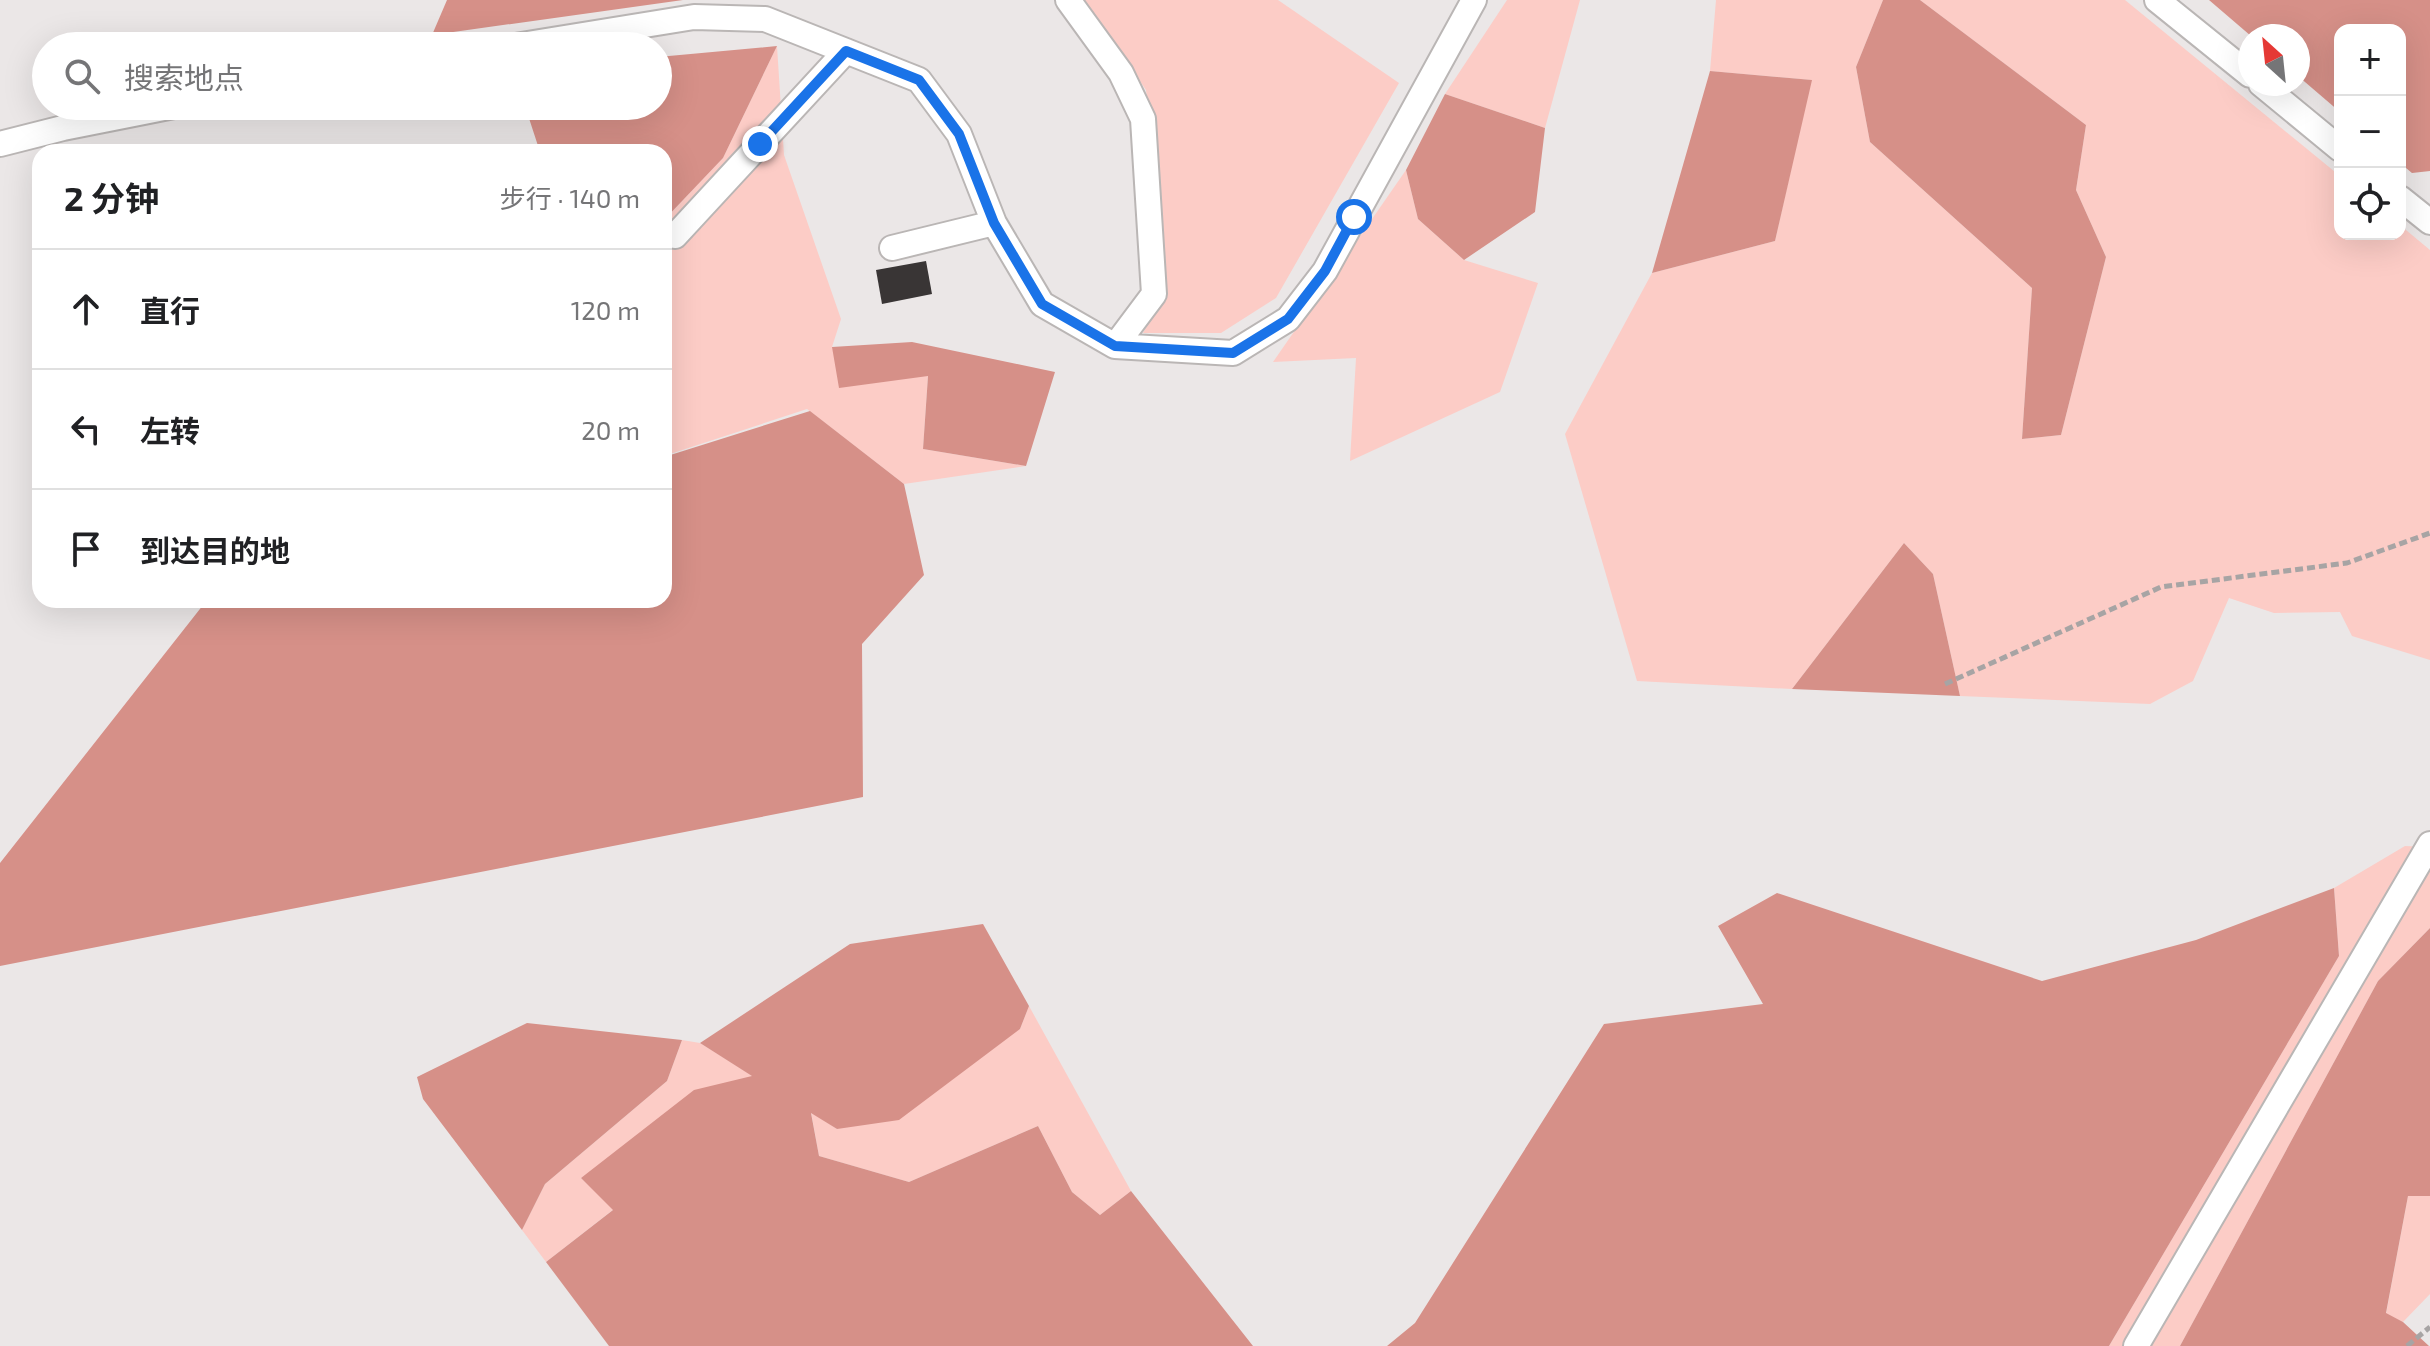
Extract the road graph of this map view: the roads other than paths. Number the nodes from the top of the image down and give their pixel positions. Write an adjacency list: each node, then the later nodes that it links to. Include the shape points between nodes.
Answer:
1 (1068, 0): 16 (lane, via 1121,73 1143,119 1154,294)
2 (1474, 0): 16 (lane, via 1325,271 1288,319 1233,353)
3 (2157, 0): 6 (lane)
4 (601, 32): 5 (lane, via 694,17 765,19)
5 (846, 51): 13 (lane, via 919,80 959,134); 14 (lane)
6 (2238, 65)
7 (2276, 96): 10 (lane)
8 (103, 120): 9 (lane)
9 (0, 144)
10 (2334, 144)
11 (2406, 203): 12 (lane)
12 (2430, 222)
13 (994, 223): 15 (lane); 16 (lane, via 1042,304)
14 (675, 236)
15 (892, 248)
16 (1115, 346)
17 (2430, 844): 18 (lane)
18 (2136, 1346)

